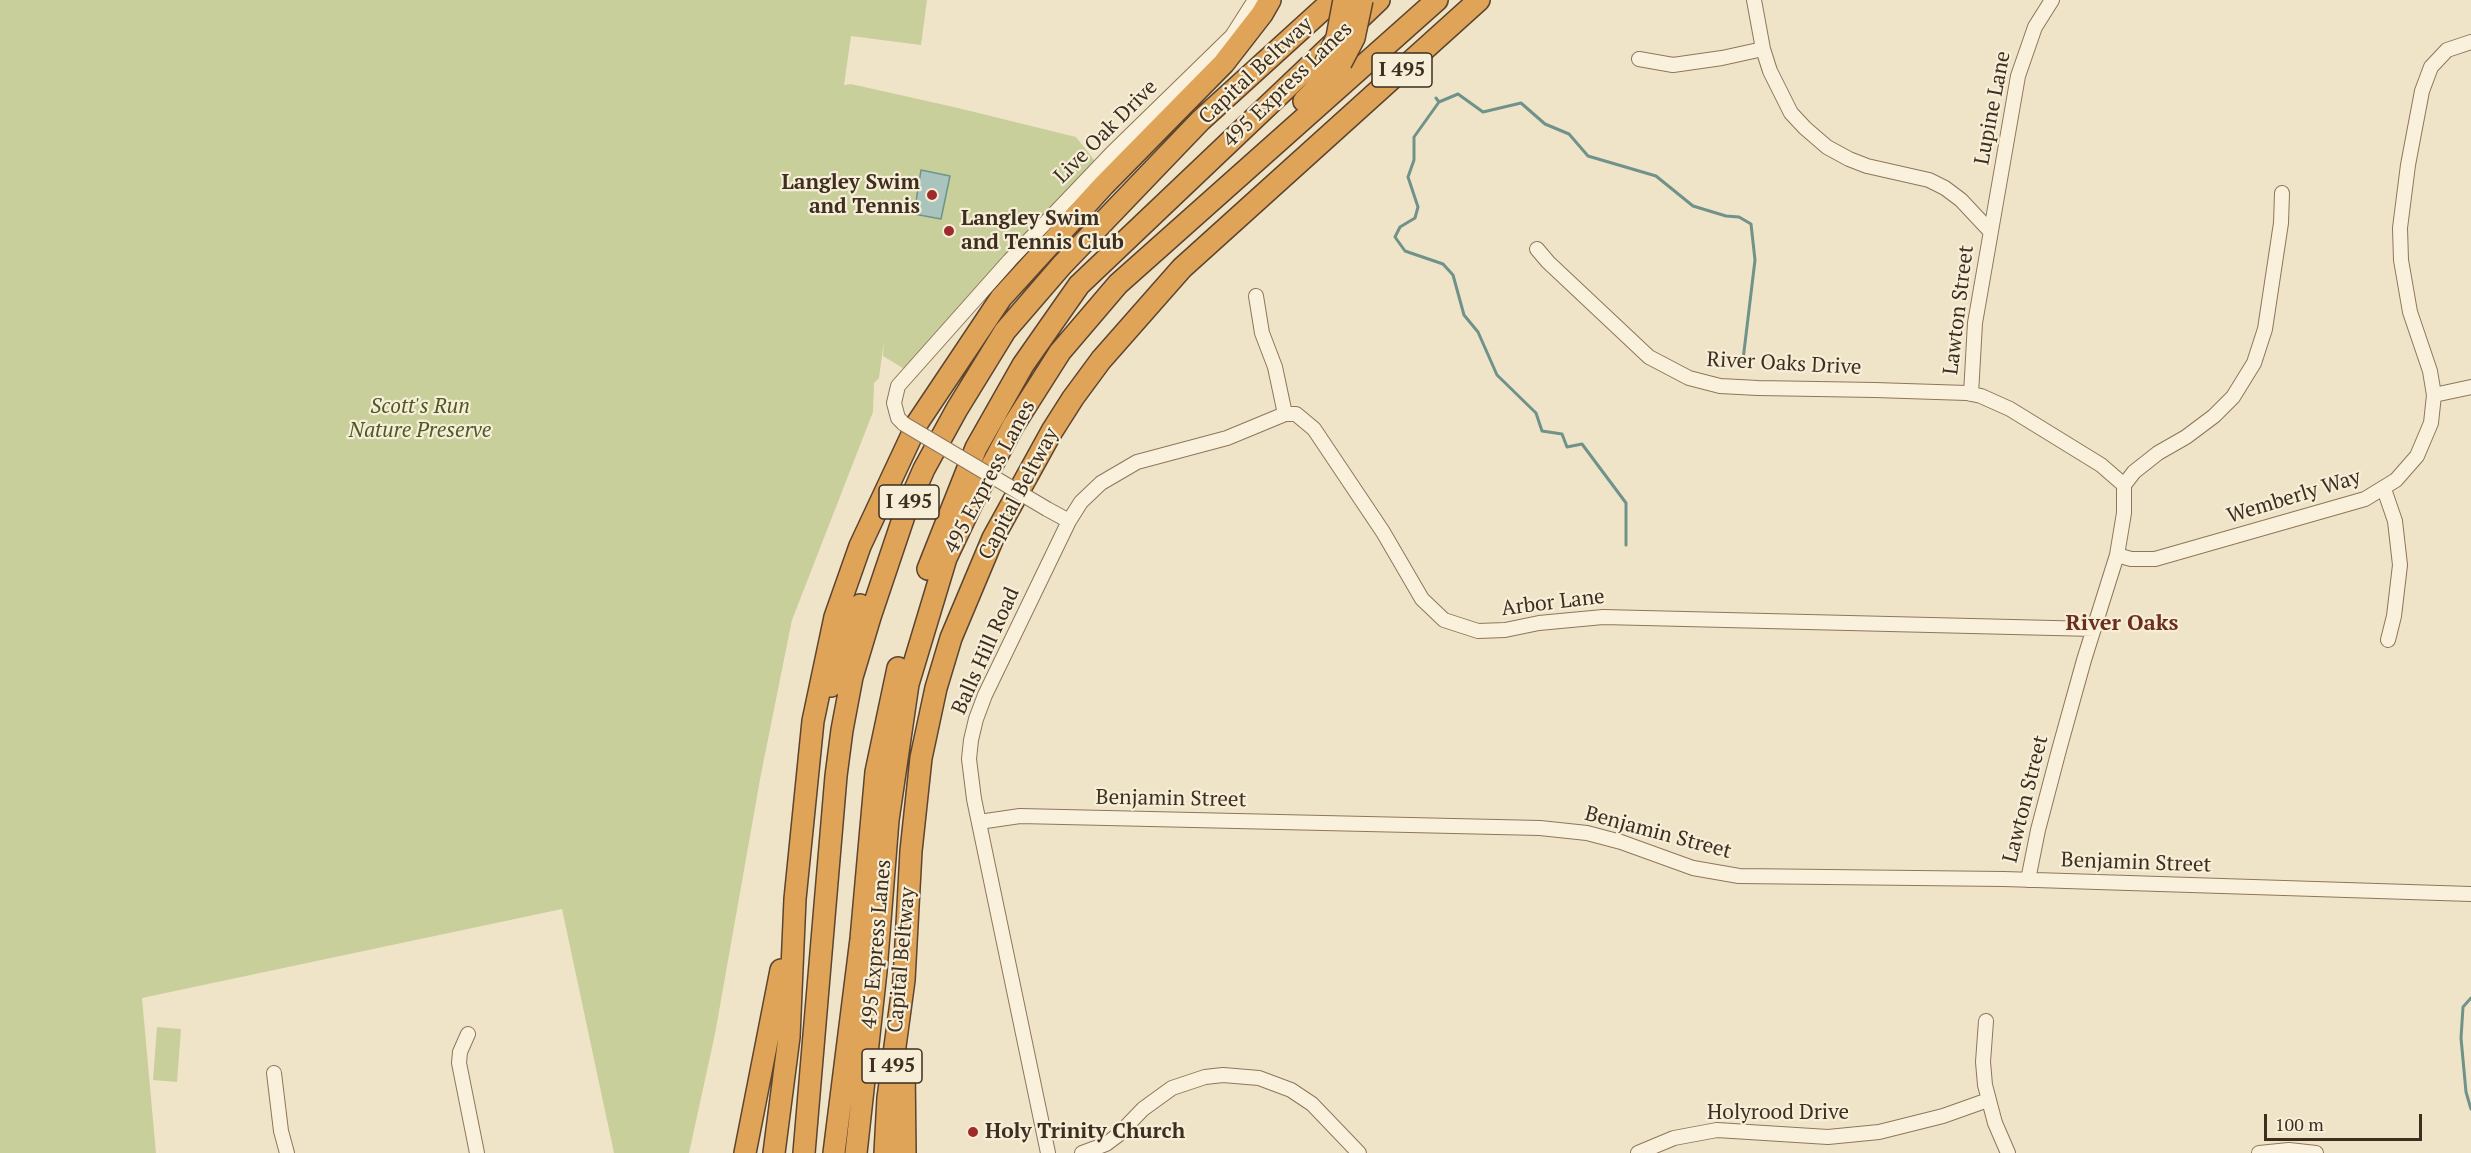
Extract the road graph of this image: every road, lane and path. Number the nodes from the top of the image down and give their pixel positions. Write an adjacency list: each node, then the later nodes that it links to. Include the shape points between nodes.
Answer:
1 (1255, 0): 29 (street, Live Oak Drive, bridge, via 1232,36 1112,153 898,386 894,403 904,424)
2 (1270, 0): 33 (highway, via 1224,63 1104,185 1001,298 918,422 860,546 834,617 814,711)
3 (1333, 0): 28 (highway, Capital Beltway / I 495, via 1201,120 1062,265 1005,331 957,409)
4 (1344, 0): 11 (highway, bridge)
5 (1362, 0): 15 (highway, bridge, via 1354,39)
6 (1379, 0): 11 (highway, 495 Express Lanes)
7 (1437, 0): 19 (highway, 495 Express Lanes)
8 (1479, 0): 38 (highway, Capital Beltway / I 495, via 1182,268 1101,360 1052,431 979,569 936,688 915,808)
9 (1754, 0): 13 (street, Lawton Street)
10 (2052, 0): 17 (street, Lupine Lane, via 2035,27 2022,61)
11 (1338, 37): 15 (highway, bridge); 20 (highway, 495 Express Lanes)
12 (2471, 42): 24 (street, Wemberly Way, via 2447,50 2425,80 2400,228 2406,292)
13 (1763, 49): 14 (street, via 1673,65); 17 (street, Lawton Street, via 1782,98 1817,139 1867,166 1920,177 1945,188)
14 (1639, 58)
15 (1333, 64): 19 (highway, via 1299,107 1185,209); 20 (highway)
16 (2282, 193): 26 (street, via 2265,329 2254,363 2233,397 2214,416 2158,453)
17 (1990, 231): 23 (street, Lawton Street, via 1974,334)
18 (1537, 249): 23 (street, River Oaks Drive, via 1649,357 1689,378 1720,386)
19 (1118, 284): 49 (highway, 495 Express Lanes, via 1060,352 1013,426 946,558 926,619 897,749)
20 (1079, 285): 48 (highway, 495 Express Lanes, via 1023,365 976,448 934,551 895,677 876,772 861,939)
21 (1256, 296): 25 (street, via 1262,333 1275,367)
22 (2471, 387): 24 (street)
23 (1971, 394): 26 (street, Lawton Street, via 2010,409 2101,465)
24 (2434, 395): 27 (street, Wemberly Way, via 2431,423 2417,456)
25 (1285, 414): 29 (street, Balls Hill Road, via 1227,438 1137,462 1101,483 1081,502); 31 (street, Arbor Lane, via 1296,414 1314,429 1383,532 1422,599 1444,620 1466,628 1490,632 1572,618 1603,617)
26 (2124, 485): 30 (street, Lawton Street)
27 (2384, 489): 30 (street, Wemberly Way, via 2365,499 2186,551 2143,560); 32 (street, via 2395,521 2400,565)
28 (906, 510): 33 (highway, via 871,578 831,685); 47 (highway, Capital Beltway / I 495, via 852,677 842,730)
29 (1069, 521): 34 (street, Balls Hill Road, via 976,719 969,759)
30 (2117, 555): 31 (street, Lawton Street)
31 (2094, 630): 35 (street, Lawton Street, via 2050,784)
32 (2388, 640)
33 (805, 814): 37 (highway)
34 (979, 822): 35 (street, Benjamin Street, via 1020,816 1540,828 1587,833 1693,868 1739,876); 52 (street, Balls Hill Road)
35 (2028, 880): 36 (street, Benjamin Street)
36 (2471, 894)
37 (795, 899): 45 (highway); 46 (highway, via 789,1037)
38 (904, 980): 50 (highway, Capital Beltway / I 495, via 888,1098); 51 (highway)
39 (1986, 1020): 42 (street, via 1983,1062)
40 (468, 1034): 44 (street, via 459,1063)
41 (274, 1073): 43 (street)
42 (1988, 1100): 55 (street, Holyrood Drive, via 1879,1132 1828,1137 1717,1130 1674,1138); 56 (street)
43 (287, 1153)
44 (477, 1153)
45 (745, 1153)
46 (774, 1153)
47 (804, 1153)
48 (834, 1153)
49 (856, 1153)
50 (885, 1153)
51 (904, 1153)
52 (1048, 1153)
53 (1082, 1153): 54 (street, via 1106,1144 1172,1088 1205,1077 1232,1075 1259,1078 1292,1090 1312,1104)
54 (1359, 1153)
55 (1638, 1153)
56 (2008, 1153)
57 (2259, 1153): 58 (street)
58 (2316, 1153)

